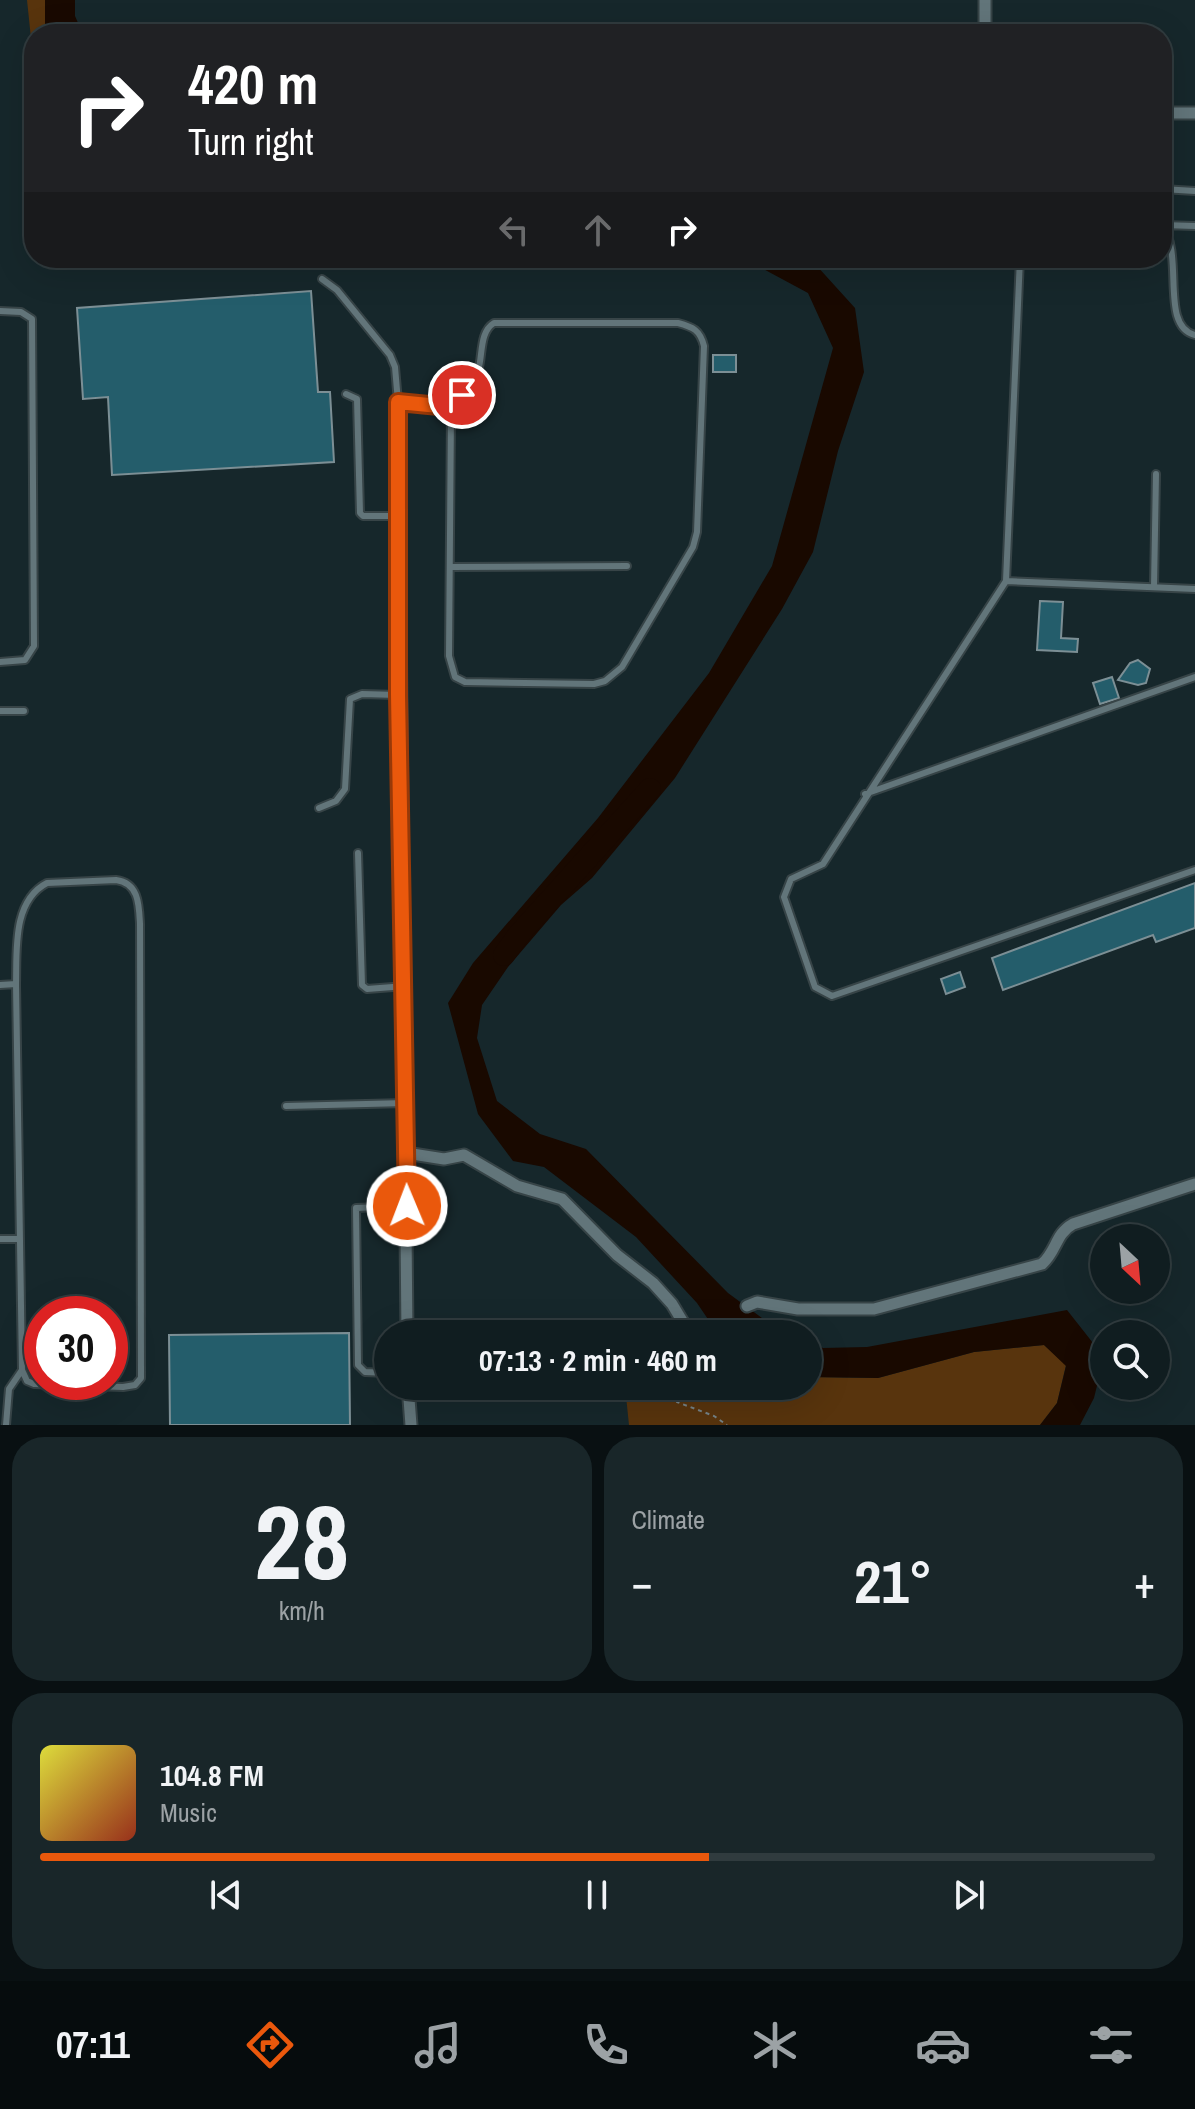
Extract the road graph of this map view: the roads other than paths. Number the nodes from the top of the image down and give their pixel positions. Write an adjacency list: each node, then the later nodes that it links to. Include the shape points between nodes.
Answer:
1 (985, 0): 2 (street)
2 (985, 24)
3 (1172, 113): 4 (street)
4 (1195, 113)
5 (1172, 190): 6 (lane)
6 (1195, 191)
7 (1172, 225): 8 (lane)
8 (1195, 226)
9 (1172, 240): 13 (lane, via 1177,323)
10 (1020, 268): 21 (lane)
11 (322, 279): 15 (lane, via 390,355)
12 (0, 311): 24 (lane, via 27,314 34,333 34,641 25,660)
13 (1195, 335)
14 (346, 394): 18 (lane, via 357,399 360,513)
15 (398, 402): 16 (lane); 18 (street)
16 (449, 407): 20 (lane); 20 (lane, via 470,386 486,332 494,323 678,323 702,335 697,532 686,564 622,667 594,684 458,680 449,656)
17 (1156, 474): 22 (lane)
18 (398, 516): 26 (street)
19 (627, 566): 20 (lane)
20 (451, 567)
21 (1006, 581): 22 (lane); 29 (lane)
22 (1154, 587): 23 (lane)
23 (1195, 589)
24 (0, 662)
25 (1195, 677): 29 (lane)
26 (398, 695): 30 (lane, via 350,699 345,789 336,801); 35 (street)
27 (0, 711): 28 (lane)
28 (24, 711)
29 (865, 794): 32 (lane, via 823,864 791,879 783,892 810,975 828,996)
30 (319, 808)
31 (358, 853): 35 (lane, via 362,985)
32 (1195, 870)
33 (16, 984): 34 (lane); 42 (lane); 46 (lane, via 18,928 39,888 47,883 116,880 131,885 140,924 141,1378 123,1387 34,1384)
34 (0, 985)
35 (406, 986): 36 (street)
36 (406, 1103): 37 (lane); 38 (street)
37 (286, 1106)
38 (406, 1153): 40 (street); 45 (street, via 444,1159 464,1155 517,1186 562,1199 653,1283)
39 (1194, 1188): 43 (street, via 1073,1224 1059,1234 1054,1251 1042,1264 923,1298 874,1309 798,1309 757,1302)
40 (407, 1206): 44 (street); 47 (lane, via 356,1208 358,1368)
41 (0, 1239): 42 (lane)
42 (20, 1239): 46 (lane)
43 (747, 1306)
44 (407, 1320)
45 (682, 1320)
46 (22, 1370): 49 (lane, via 9,1389)
47 (374, 1372)
48 (409, 1400): 50 (street)
49 (6, 1425)
50 (411, 1425)

